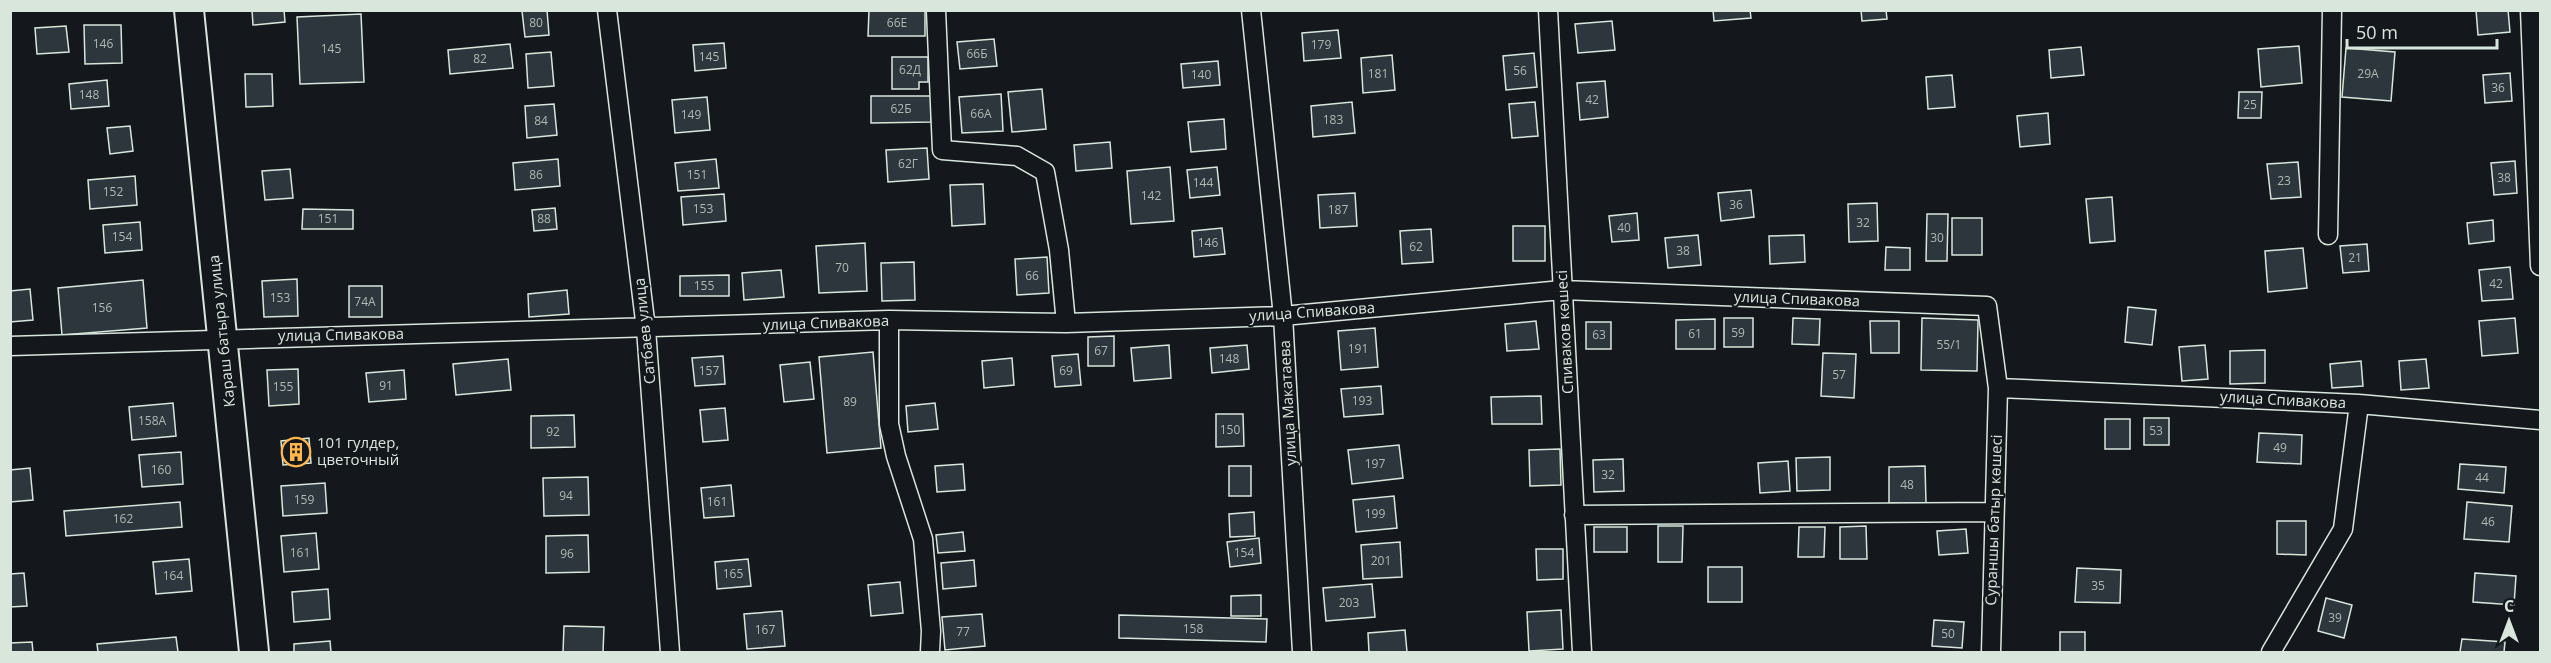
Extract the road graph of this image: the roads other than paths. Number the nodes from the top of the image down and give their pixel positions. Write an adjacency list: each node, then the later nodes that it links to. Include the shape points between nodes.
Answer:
1 (189, 10): 16 (main road, Караш батыра улица)
2 (607, 10): 15 (street, Сатбаев улица)
3 (936, 10): 14 (street, via 942,150 1017,156 1045,172 1059,250)
4 (1251, 10): 12 (street, улица Макатаева)
5 (1548, 10): 11 (street, Спиваков көшесі)
6 (2332, 10): 9 (street)
7 (2530, 10): 8 (street)
8 (2536, 59): 10 (street)
9 (2328, 235)
10 (2541, 266)
11 (1562, 290): 12 (street, улица Спивакова); 18 (street, улица Спивакова, via 1987,306); 22 (street, Спиваков көшесі)
12 (1283, 316): 14 (street, улица Спивакова); 26 (street, улица Макатаева)
13 (890, 321): 14 (street, улица Спивакова); 15 (street, улица Спивакова); 25 (street, via 889,424 923,539)
14 (1066, 324)
15 (646, 329): 16 (street, улица Спивакова); 24 (street, Сатбаев улица)
16 (223, 338): 17 (street, улица Спивакова); 23 (main road, Караш батыра улица)
17 (10, 346)
18 (1998, 388): 19 (street, улица Спивакова); 21 (street, Сураншы батыр көшесі)
19 (2359, 404): 20 (street, улица Спивакова); 29 (street, via 2343,529)
20 (2541, 420)
21 (1994, 512): 22 (street); 28 (street, Сураншы батыр көшесі)
22 (1574, 515): 27 (street, Спиваков көшесі)
23 (254, 652)
24 (670, 652)
25 (930, 652)
26 (1302, 652)
27 (1582, 652)
28 (1990, 652)
29 (2271, 652)

